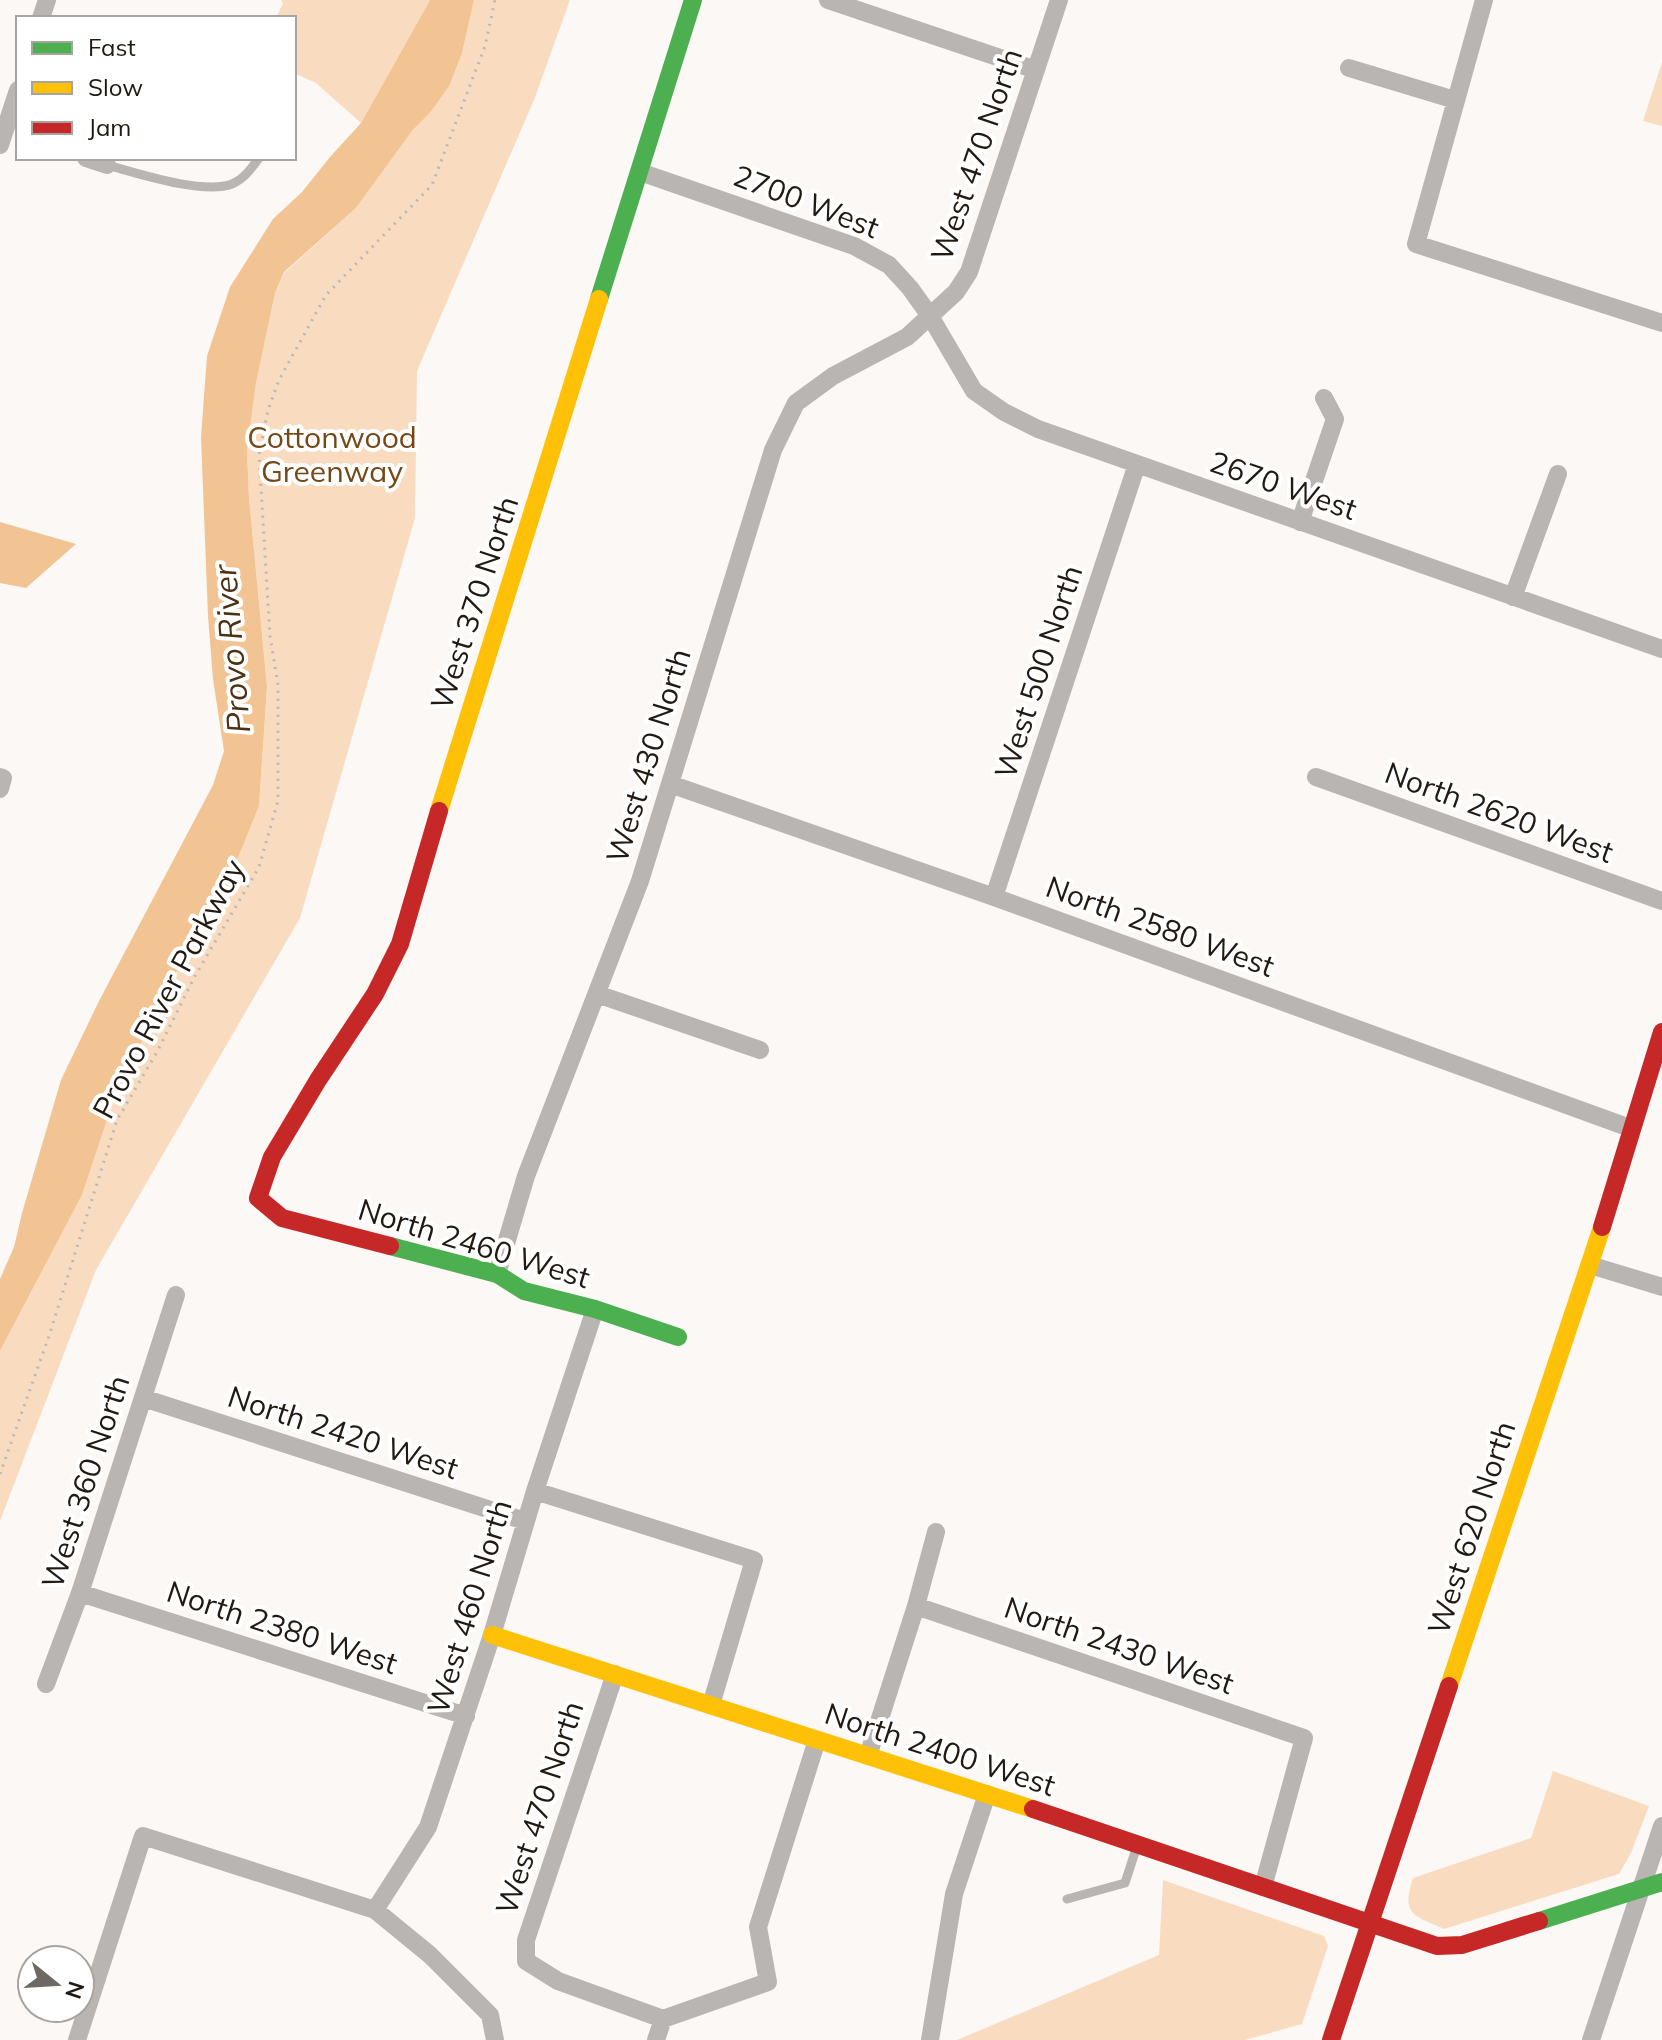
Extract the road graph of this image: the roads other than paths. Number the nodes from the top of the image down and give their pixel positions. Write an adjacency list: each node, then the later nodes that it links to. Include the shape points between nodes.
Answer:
1 (693, 0): 13 (street, West 370 North)
2 (828, 0): 6 (street)
3 (1059, 0): 6 (street, West 470 North)
4 (1484, 0): 8 (street)
5 (1349, 68): 8 (street)
6 (1036, 70): 14 (street, West 470 North, via 969,272)
7 (16, 99): 9 (street)
8 (1455, 100): 15 (street, via 1416,244)
9 (8, 137)
10 (92, 160): 12 (street)
11 (258, 160): 12 (lane, via 230,185 207,186)
12 (107, 165)
13 (640, 172): 14 (street, 2700 West, via 854,246 889,265); 30 (street, West 370 North, via 400,944 375,994 272,1157)
14 (930, 316): 17 (street, 2670 West, via 974,391 1038,429); 23 (street, West 430 North, via 907,337 833,376 796,403 773,450)
15 (1662, 323)
16 (1324, 398): 19 (street, via 1335,419)
17 (1137, 464): 19 (street, 2670 West); 24 (street, West 500 North)
18 (1558, 474): 20 (street)
19 (1300, 522): 20 (street, 2670 West)
20 (1513, 597): 21 (street, 2670 West)
21 (1662, 649)
22 (1316, 777): 25 (street, North 2620 West)
23 (670, 784): 24 (street, North 2580 West); 26 (street, West 430 North)
24 (994, 897): 29 (street, North 2580 West)
25 (1662, 901)
26 (597, 994): 28 (street); 32 (street, West 430 North, via 526,1176)
27 (1662, 1032): 29 (street, West 620 North)
28 (760, 1050)
29 (1630, 1128): 31 (street, West 620 North)
30 (258, 1198): 32 (street, North 2460 West, via 282,1218)
31 (1590, 1265): 33 (street); 58 (street, West 620 North)
32 (497, 1274): 35 (street, North 2460 West, via 524,1291)
33 (1662, 1287)
34 (176, 1295): 37 (street, West 360 North)
35 (595, 1309): 36 (street, North 2460 West); 38 (street, West 460 North)
36 (678, 1337)
37 (143, 1398): 39 (street, North 2420 West); 41 (street, West 360 North)
38 (535, 1491): 39 (street, West 460 North); 46 (street, via 754,1560)
39 (525, 1521): 43 (street, West 460 North)
40 (936, 1532): 42 (street)
41 (80, 1593): 45 (street, West 360 North); 47 (street, North 2380 West)
42 (916, 1606): 49 (street); 54 (street, North 2430 West, via 1304,1738)
43 (492, 1635): 44 (street, North 2400 West); 47 (street, West 460 North)
44 (615, 1674): 46 (street, North 2400 West); 59 (street, West 470 North, via 526,1940 526,1961 558,1981)
45 (46, 1684)
46 (711, 1705): 48 (street, North 2400 West)
47 (466, 1716): 57 (street, West 460 North, via 428,1827)
48 (817, 1740): 49 (street, North 2400 West); 59 (street, via 758,1927 768,1982)
49 (868, 1756): 50 (street, North 2400 West)
50 (987, 1794): 52 (street, North 2400 West); 63 (street, via 954,1894)
51 (1662, 1826): 55 (street)
52 (1138, 1843): 54 (street, North 2400 West); 56 (lane, via 1125,1883)
53 (1662, 1882): 55 (street, North 2400 West)
54 (1263, 1887): 58 (street, North 2400 West)
55 (1641, 1888): 58 (street, North 2400 West, via 1450,1947); 65 (street)
56 (1067, 1899)
57 (375, 1910): 60 (street, via 143,1836); 61 (street, via 490,2015)
58 (1369, 1925): 64 (street, West 620 North)
59 (663, 2019): 62 (street)
60 (77, 2040)
61 (495, 2040)
62 (656, 2040)
63 (930, 2040)
64 (1331, 2040)
65 (1591, 2040)

